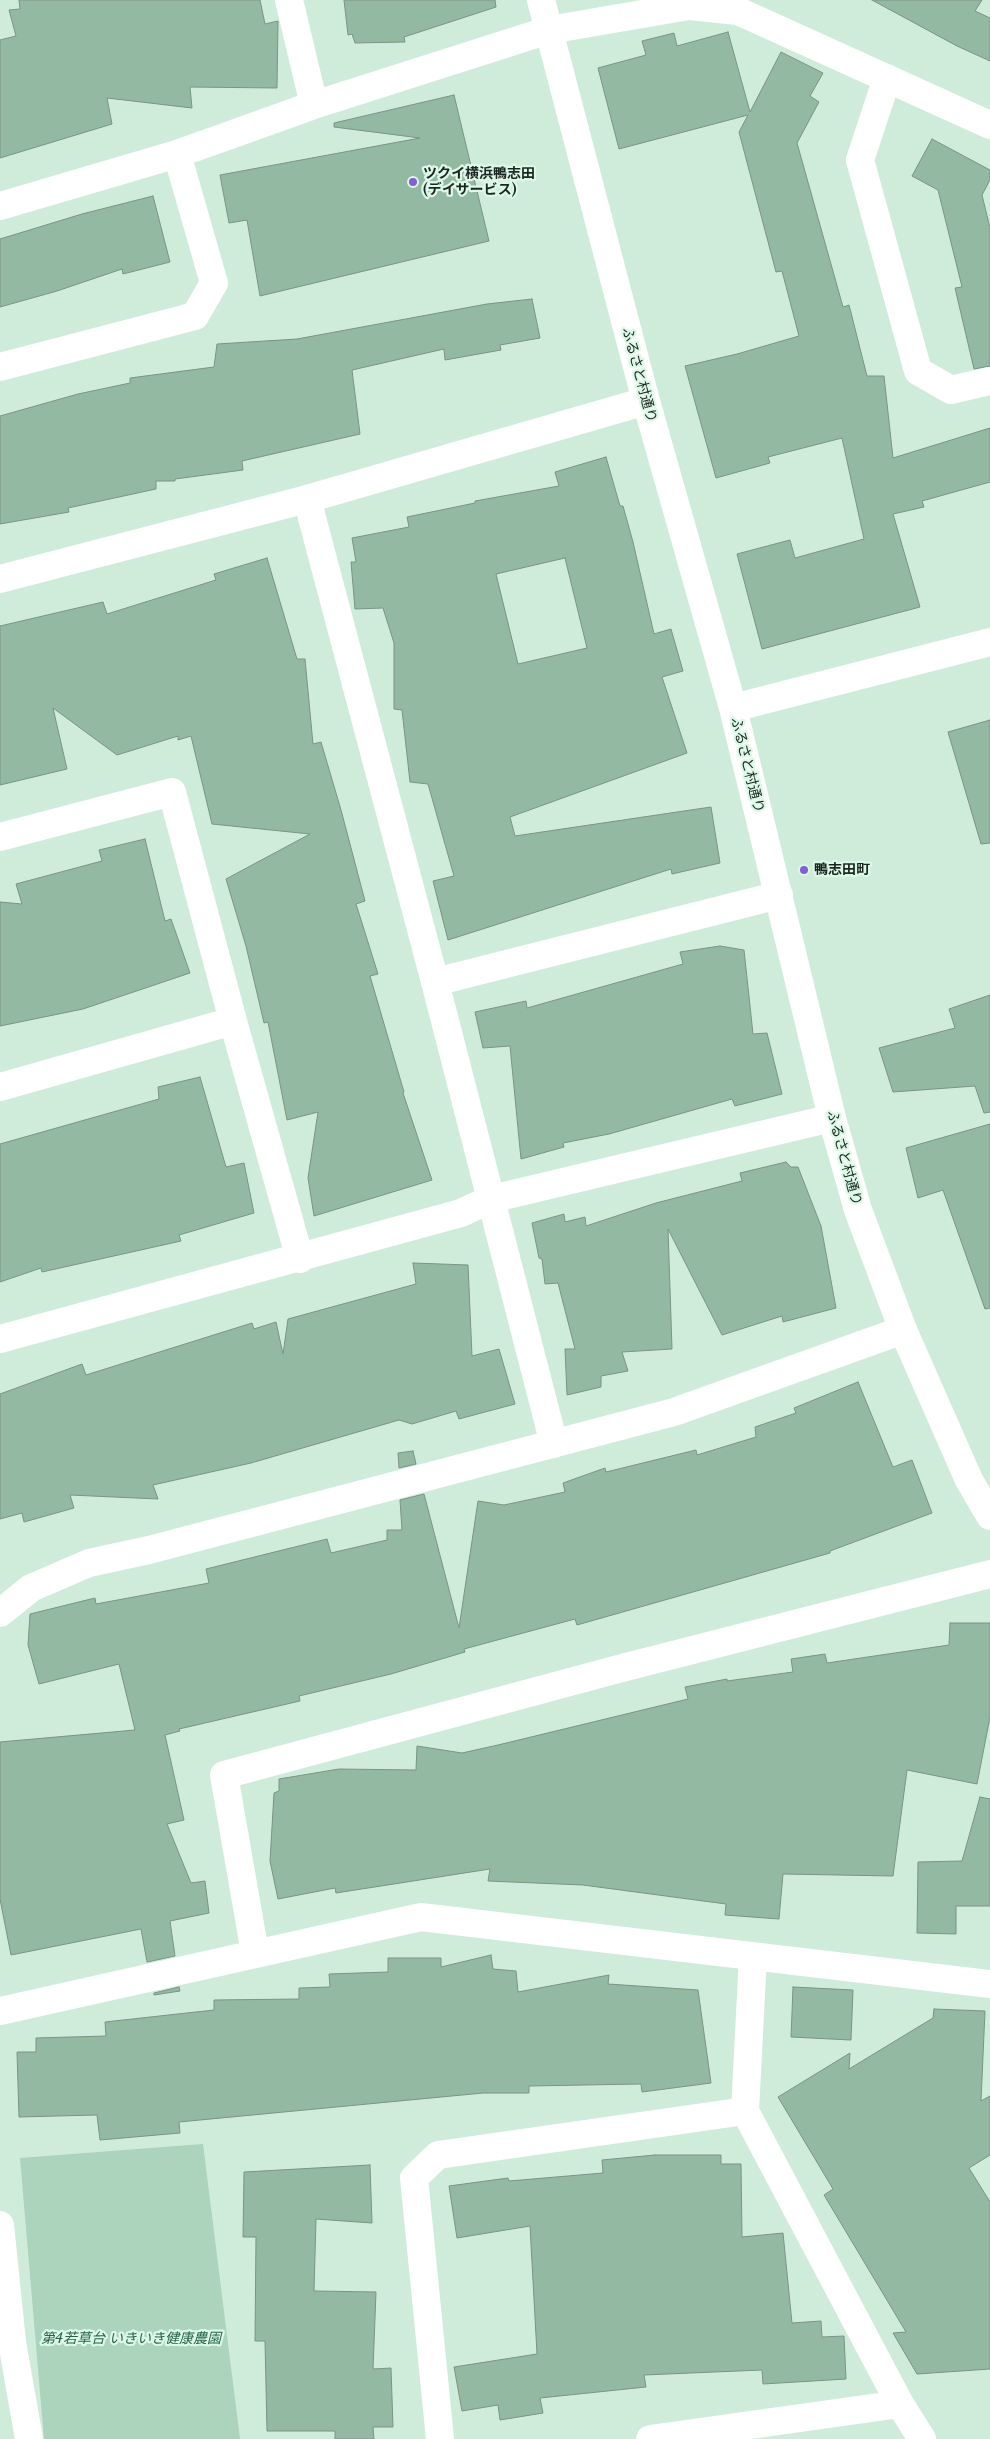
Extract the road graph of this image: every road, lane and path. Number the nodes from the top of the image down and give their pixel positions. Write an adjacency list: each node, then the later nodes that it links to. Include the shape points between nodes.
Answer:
1 (289, 0): 5 (street)
2 (541, 0): 3 (street, ふるさと村通り)
3 (549, 30): 4 (street, via 689,6 738,11); 5 (street); 11 (street, ふるさと村通り)
4 (887, 78): 6 (street); 10 (street, via 860,160 918,372 951,390)
5 (314, 105): 7 (street)
6 (990, 125)
7 (177, 154): 8 (street); 9 (street, via 214,283 195,316)
8 (0, 206)
9 (0, 367)
10 (990, 381)
11 (646, 400): 12 (street); 15 (street, ふるさと村通り)
12 (307, 499): 13 (street); 18 (street)
13 (0, 580)
14 (990, 642): 15 (street)
15 (733, 708): 17 (street, ふるさと村通り)
16 (0, 837): 19 (street, via 172,792)
17 (779, 895): 18 (street); 21 (street, ふるさと村通り)
18 (435, 982): 22 (street)
19 (232, 1021): 20 (street); 23 (street)
20 (0, 1087)
21 (832, 1118): 22 (street); 24 (street, ふるさと村通り, via 858,1210)
22 (491, 1199): 23 (street, via 461,1213); 26 (street)
23 (300, 1258): 25 (street)
24 (903, 1330): 26 (street, via 674,1412); 27 (street, ふるさと村通り, via 969,1480)
25 (0, 1339)
26 (554, 1444): 29 (street, via 89,1563 31,1588)
27 (990, 1516)
28 (990, 1574): 30 (street, via 224,1775)
29 (0, 1613)
30 (255, 1953): 31 (street, via 421,1917); 33 (street)
31 (753, 1956): 32 (street); 34 (street)
32 (990, 1984)
33 (0, 2011)
34 (745, 2111): 37 (street); 39 (street, via 438,2155 414,2178)
35 (0, 2225): 36 (street)
36 (6, 2342): 38 (street)
37 (900, 2404): 40 (street); 41 (street)
38 (30, 2439)
39 (440, 2439)
40 (650, 2439)
41 (922, 2439)

